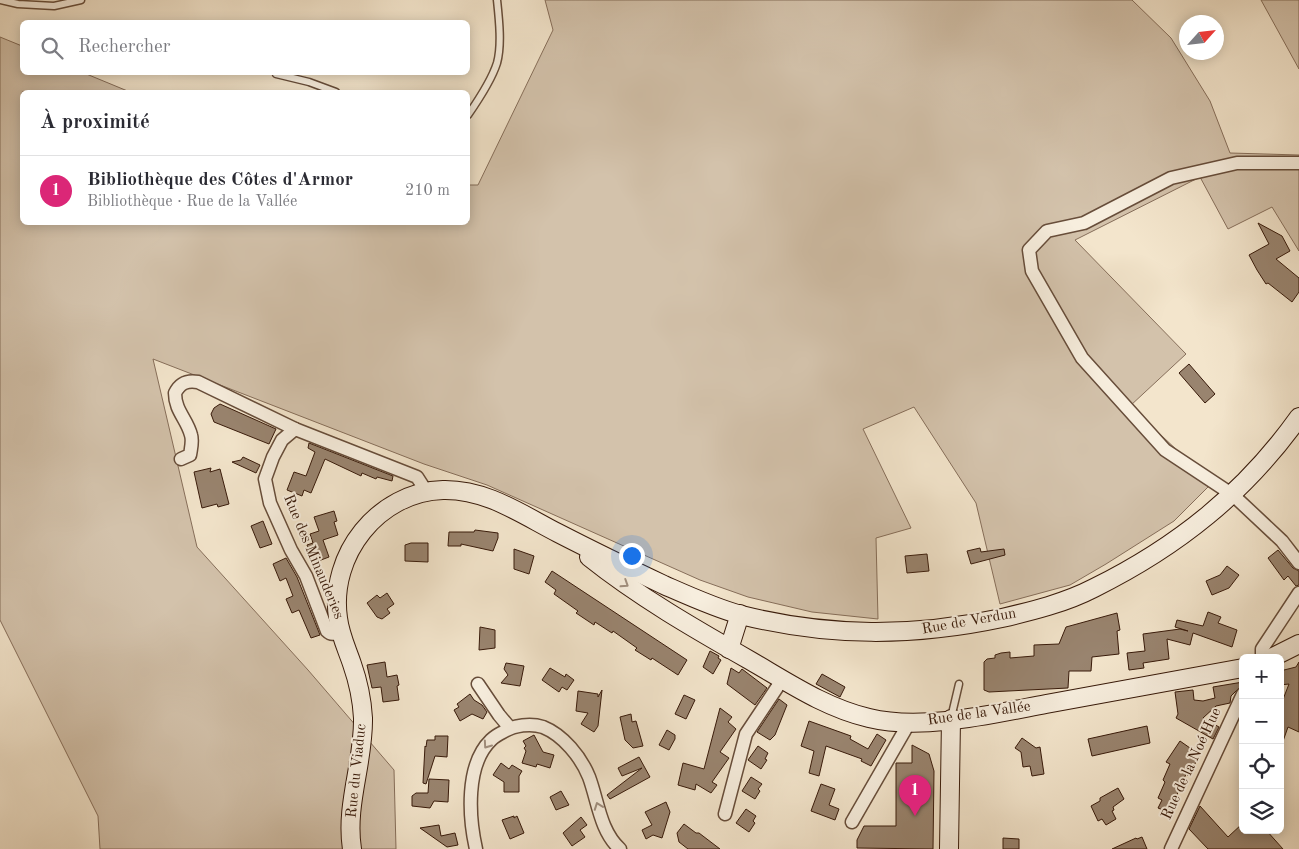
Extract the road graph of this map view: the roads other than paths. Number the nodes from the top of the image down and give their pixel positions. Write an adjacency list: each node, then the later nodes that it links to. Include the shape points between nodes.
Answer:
1 (0, 0): 2 (lane, via 54,6)
2 (81, 0)
3 (497, 0): 6 (lane, via 500,24 497,63)
4 (280, 75): 5 (lane)
5 (331, 90)
6 (470, 112)
7 (1299, 162): 12 (street, via 1237,163 1170,178 1084,223 1047,231 1029,250 1032,271 1082,358 1164,450)
8 (1299, 418): 12 (main road, Rue de Verdun)
9 (295, 429): 10 (street, via 190,381 178,387 175,393 177,409 191,435 190,455); 11 (street, via 417,477); 17 (street, Rue des Minauderies, via 282,440 265,479 270,503 306,576 327,631 330,634)
10 (181, 459)
11 (426, 491): 13 (main road, Rue du Viaduc, via 457,490 488,497); 17 (main road, Rue du Viaduc, via 384,510 366,526 346,556 337,589)
12 (1233, 495): 14 (street); 16 (main road, Rue de Verdun, via 1179,538 1092,590 1025,612 964,626 867,633 801,626)
13 (559, 534): 16 (main road, Rue de Verdun, via 666,586); 19 (main road, Rue de la Vallée, one-way to 19, via 616,578)
14 (1299, 563)
15 (1299, 593): 20 (street, via 1262,648)
16 (740, 614): 19 (main road)
17 (340, 632): 32 (main road, Rue du Viaduc, via 356,678 363,718 352,805)
18 (1299, 644): 21 (main road)
19 (729, 649): 23 (main road, Rue de la Vallée)
20 (1262, 654)
21 (1279, 654)
22 (1239, 669): 27 (main road, Rue de la Vallée)
23 (782, 680): 28 (main road, Rue de la Vallée, via 834,708 870,719); 30 (street, via 746,734)
24 (478, 684): 29 (street)
25 (958, 684): 27 (lane)
26 (1241, 699): 36 (street, Rue de la Noé Hue)
27 (951, 719): 28 (main road, Rue de la Vallée); 35 (main road)
28 (909, 723): 31 (street)
29 (510, 728): 33 (street, one-way to 33, via 492,739 477,764 470,806); 34 (street, one-way to 29, via 612,842 588,776 568,744 544,728 532,725)
30 (725, 814)
31 (852, 822)
32 (352, 849)
33 (476, 849)
34 (620, 849)
35 (949, 849)
36 (1170, 849)

